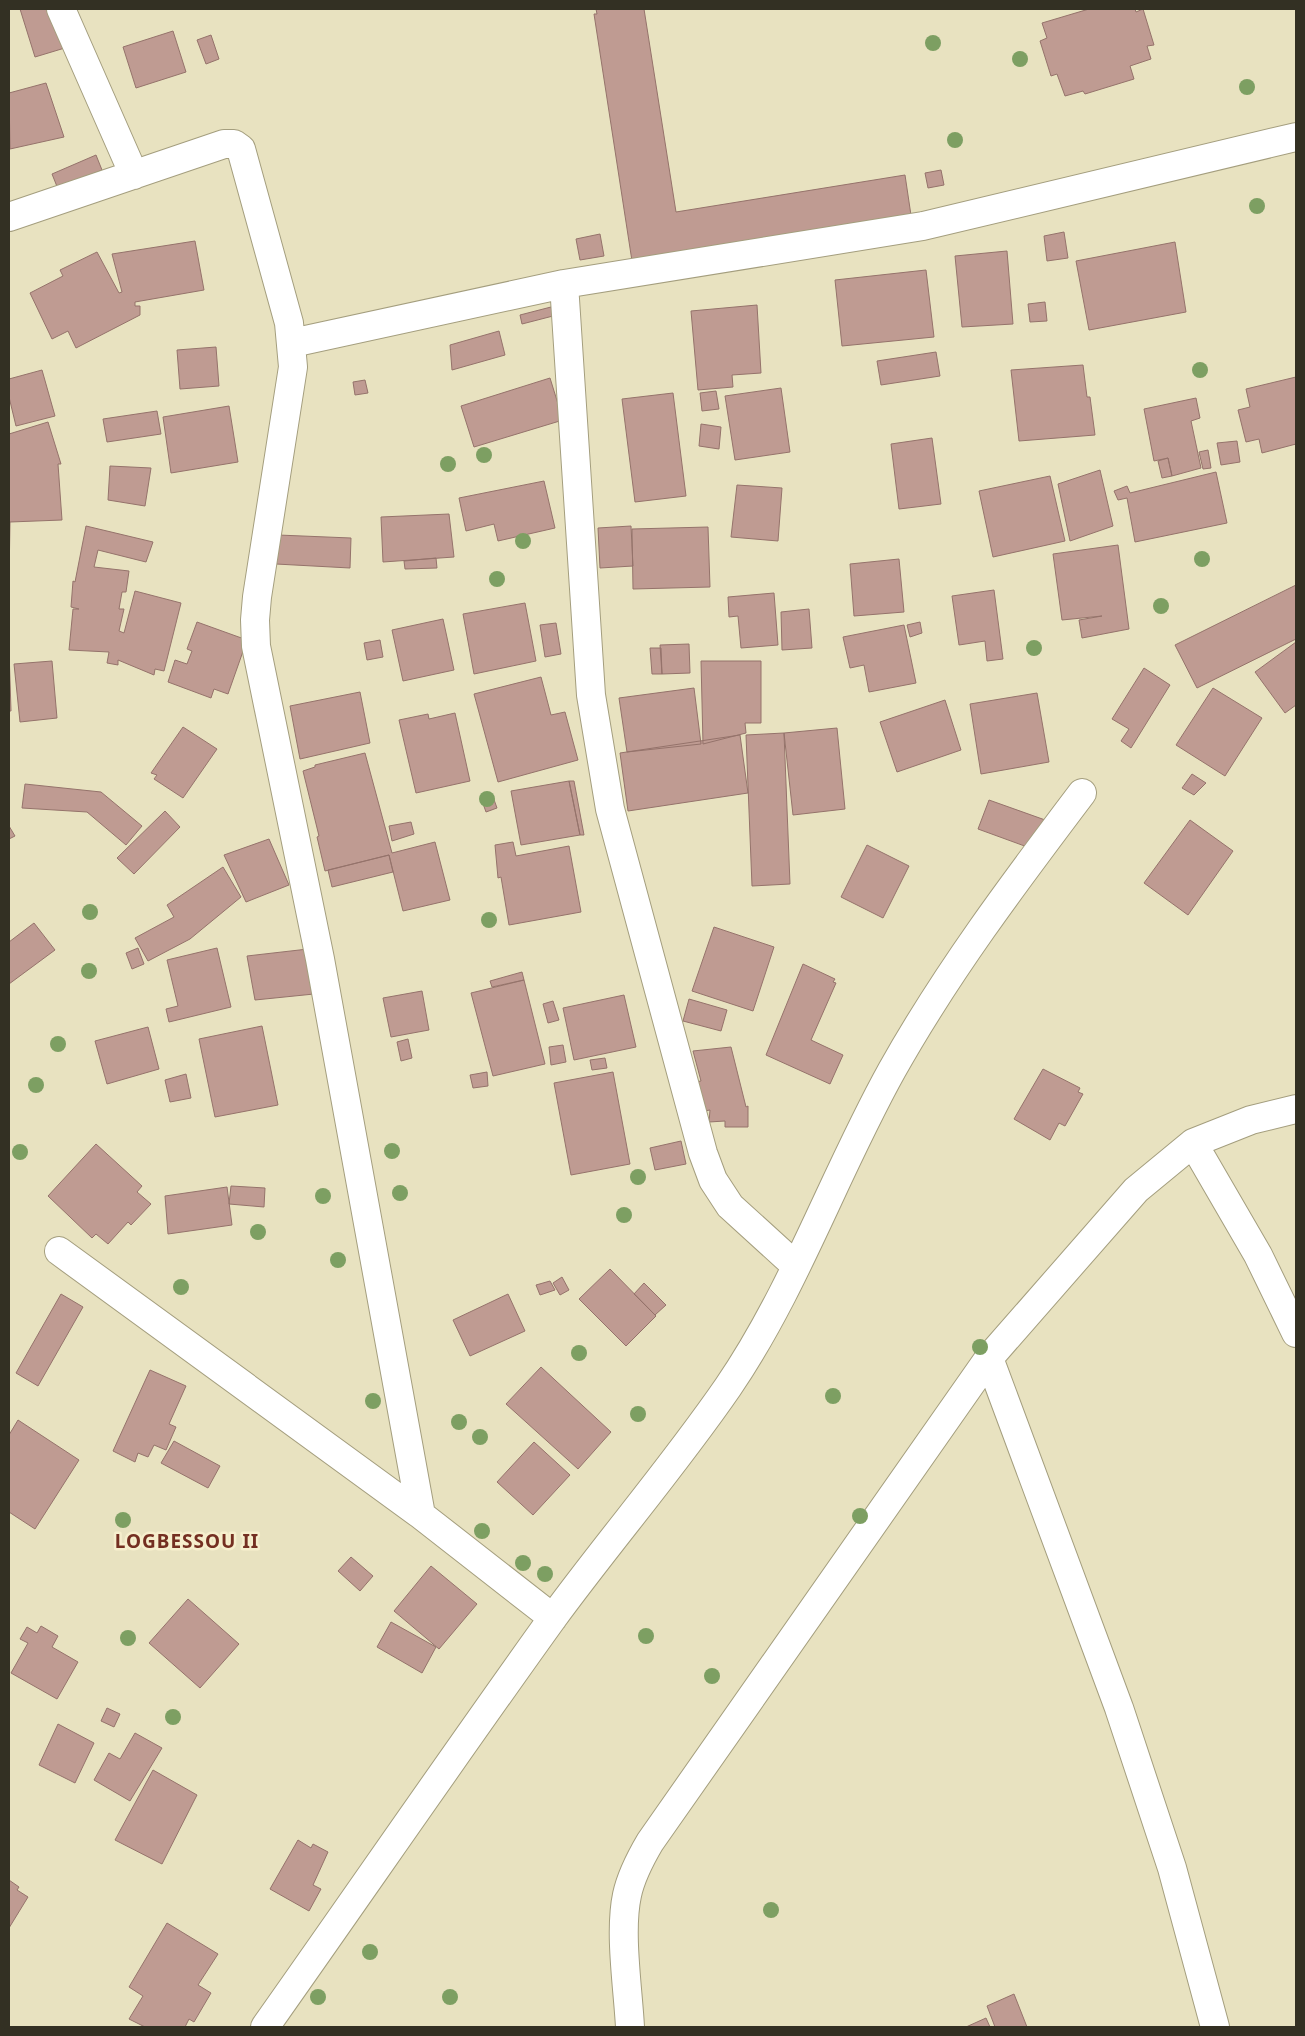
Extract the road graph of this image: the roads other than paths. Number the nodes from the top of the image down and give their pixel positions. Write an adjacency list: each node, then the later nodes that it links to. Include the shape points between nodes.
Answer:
1 (61, 9): 3 (street)
2 (1296, 137): 5 (street, via 924,226)
3 (134, 175): 4 (street); 6 (street, via 224,144 234,144 241,149)
4 (9, 217)
5 (564, 284): 6 (street); 11 (street, via 591,695 610,809 700,1144 713,1180 730,1206)
6 (292, 343): 14 (street, via 292,367 257,596 256,646 320,959)
7 (1082, 793): 11 (street, via 979,930 934,1000 891,1073)
8 (1296, 1109): 9 (street, via 1251,1120)
9 (1193, 1143): 12 (street, via 1258,1255); 13 (street, via 1136,1190)
10 (59, 1251): 14 (street)
11 (796, 1266): 15 (street, via 728,1387)
12 (1296, 1333)
13 (989, 1358): 17 (street, via 637,1864 627,1896 625,1932); 18 (street, via 1119,1708 1172,1868)
14 (421, 1515): 15 (street)
15 (553, 1618): 16 (street)
16 (265, 2027)
17 (630, 2027)
18 (1215, 2027)

